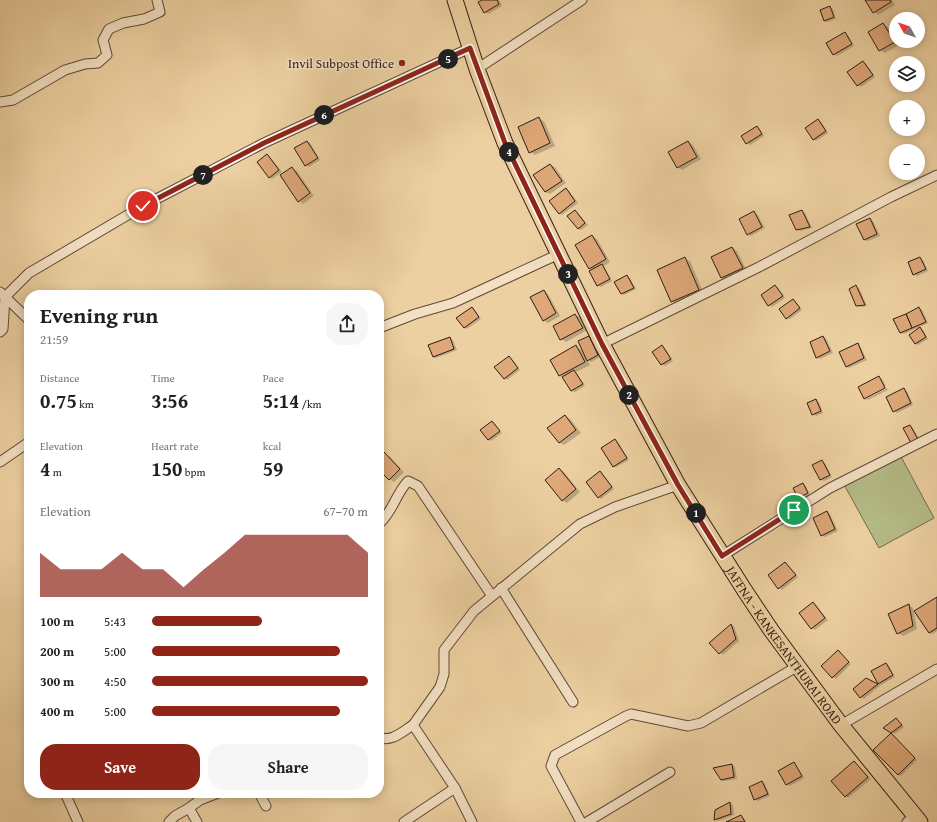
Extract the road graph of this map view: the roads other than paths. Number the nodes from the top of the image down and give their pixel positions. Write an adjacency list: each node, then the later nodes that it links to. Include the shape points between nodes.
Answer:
1 (157, 0): 6 (street, via 160,12 109,29 103,40 107,55 98,63 65,70 13,100)
2 (455, 0): 4 (main road, JAFFNA - KANKESANTHURAI ROAD)
3 (582, 0): 5 (street)
4 (470, 48): 5 (main road, JAFFNA - KANKESANTHURAI ROAD); 9 (street, via 264,143 143,206 29,273)
5 (477, 69): 8 (main road, JAFFNA - KANKESANTHURAI ROAD, via 505,143)
6 (0, 102)
7 (937, 174): 13 (street, via 759,267)
8 (559, 254): 11 (street, via 453,303); 13 (main road, JAFFNA - KANKESANTHURAI ROAD)
9 (2, 294): 10 (street); 12 (street, via 3,329)
10 (24, 315)
11 (384, 326)
12 (0, 332)
13 (602, 344): 17 (main road, JAFFNA - KANKESANTHURAI ROAD)
14 (937, 434): 19 (street, via 830,488)
15 (24, 445): 16 (street)
16 (0, 462)
17 (678, 485): 19 (main road, JAFFNA - KANKESANTHURAI ROAD); 20 (street, via 615,507 580,524)
18 (384, 519): 21 (street, via 408,481 418,486)
19 (722, 556): 22 (main road, JAFFNA - KANKESANTHURAI ROAD)
20 (501, 588): 21 (street); 24 (street)
21 (492, 596): 25 (street, via 474,611 444,650 444,674 440,687)
22 (798, 666): 26 (main road, JAFFNA - KANKESANTHURAI ROAD); 41 (street, via 701,722 688,726 631,714 555,755 551,766)
23 (937, 669): 26 (street)
24 (573, 702)
25 (413, 725): 27 (street, via 391,739); 29 (street)
26 (841, 725): 35 (main road, JAFFNA - KANKESANTHURAI ROAD)
27 (384, 740)
28 (670, 772): 42 (street)
29 (455, 788): 39 (street); 40 (street)
30 (67, 798): 36 (street)
31 (205, 798): 34 (street)
32 (262, 798): 33 (street)
33 (266, 806)
34 (189, 808): 37 (street); 38 (street)
35 (914, 820)
36 (78, 822)
37 (169, 822)
38 (197, 822)
39 (404, 822)
40 (472, 822)
41 (581, 822)
42 (587, 822)

